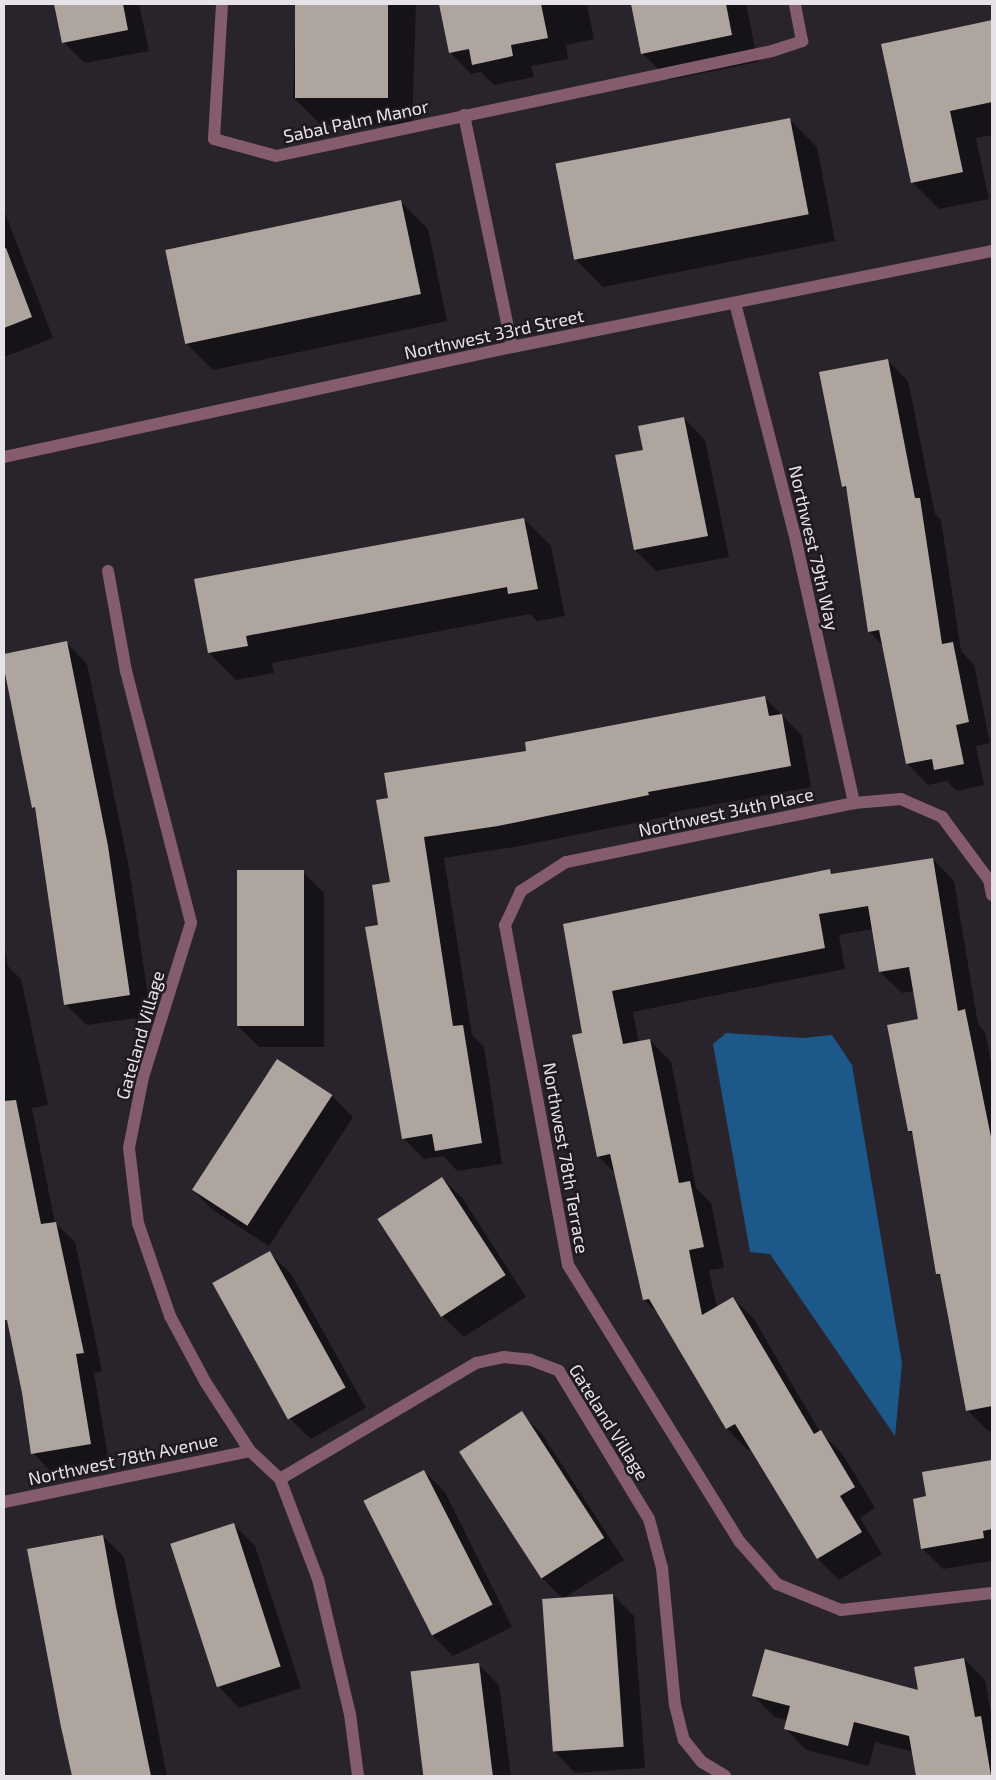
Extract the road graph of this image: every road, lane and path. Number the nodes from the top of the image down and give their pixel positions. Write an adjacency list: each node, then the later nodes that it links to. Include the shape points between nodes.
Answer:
1 (222, 4): 3 (street, Sabal Palm Manor, via 214,139 276,156)
2 (795, 4): 3 (street, Sabal Palm Manor, via 802,41 772,52)
3 (464, 115): 6 (street)
4 (992, 251): 5 (street, Northwest 33rd Street)
5 (735, 303): 6 (street, Northwest 33rd Street); 9 (street, Northwest 79th Way, via 794,532)
6 (512, 347): 7 (street, Northwest 33rd Street)
7 (4, 457)
8 (108, 571): 12 (street, Gateland Village, via 126,671 191,923 143,1077 129,1148 138,1223 170,1316 206,1383)
9 (854, 803): 10 (street, Northwest 34th Place, via 566,862); 11 (street, Northwest 34th Place, via 901,800 942,818 990,880)
10 (521, 891): 15 (street, Northwest 78th Terrace, via 505,925 568,1265 740,1542 777,1584 840,1610)
11 (992, 895)
12 (250, 1452): 13 (street, Gateland Village); 14 (street, Northwest 78th Avenue)
13 (280, 1478): 16 (street, Gateland Village, via 318,1579 350,1714); 17 (street, Gateland Village, via 476,1363 504,1357 531,1360 559,1370 649,1519 662,1568 675,1705 684,1740 702,1762)
14 (4, 1502)
15 (992, 1593)
16 (358, 1776)
17 (725, 1776)

